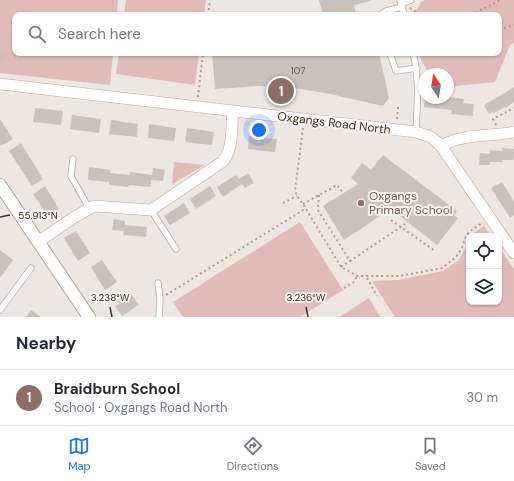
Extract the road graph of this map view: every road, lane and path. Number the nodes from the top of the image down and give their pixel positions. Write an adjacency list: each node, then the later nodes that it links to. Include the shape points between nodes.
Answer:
1 (210, 0): 5 (path)
2 (411, 0): 4 (lane)
3 (500, 0): 8 (path)
4 (401, 4): 6 (lane); 7 (path)
5 (208, 12)
6 (384, 12)
7 (417, 12)
8 (477, 12)
9 (514, 25): 10 (path)
10 (502, 28)
11 (203, 56): 16 (path)
12 (391, 56): 14 (lane, via 396,71)
13 (414, 56): 14 (lane)
14 (417, 68): 20 (lane)
15 (0, 84): 16 (street, Oxgangs Road North)
16 (196, 107): 18 (street, Oxgangs Road North)
17 (514, 108): 22 (path, via 493,119)
18 (233, 111): 19 (street, Oxgangs Road North); 33 (street, via 227,156)
19 (304, 119): 20 (street, Oxgangs Road North); 28 (path, via 295,190)
20 (416, 132): 23 (street, Oxgangs Road North, via 431,137)
21 (514, 132): 22 (street)
22 (502, 135): 23 (street, via 460,138)
23 (441, 146): 34 (street, Oxgangs Road North)
24 (73, 159): 31 (lane, via 72,176)
25 (0, 185): 38 (street)
26 (343, 193): 27 (path, via 337,185)
27 (319, 195): 30 (path); 42 (path, via 318,210)
28 (297, 196): 29 (path); 30 (path)
29 (283, 203)
30 (304, 204): 32 (path)
31 (89, 208): 33 (street, via 94,206); 38 (street)
32 (306, 209): 43 (path); 50 (path)
33 (151, 210): 39 (lane)
34 (491, 218): 41 (street, Oxgangs Road North); 46 (path, via 469,232 456,257 442,268 400,276)
35 (391, 220): 37 (path)
36 (405, 224): 37 (path)
37 (400, 228): 40 (path); 42 (path)
38 (38, 242): 52 (street)
39 (176, 249)
40 (435, 251)
41 (514, 253)
42 (350, 260): 43 (path)
43 (341, 267): 45 (path)
44 (31, 268): 51 (lane)
45 (356, 276): 46 (path); 48 (path, via 354,282)
46 (367, 277): 49 (path)
47 (158, 283): 50 (lane)
48 (344, 288)
49 (377, 296)
50 (160, 299): 53 (lane)
51 (0, 310)
52 (89, 317)
53 (159, 317)

